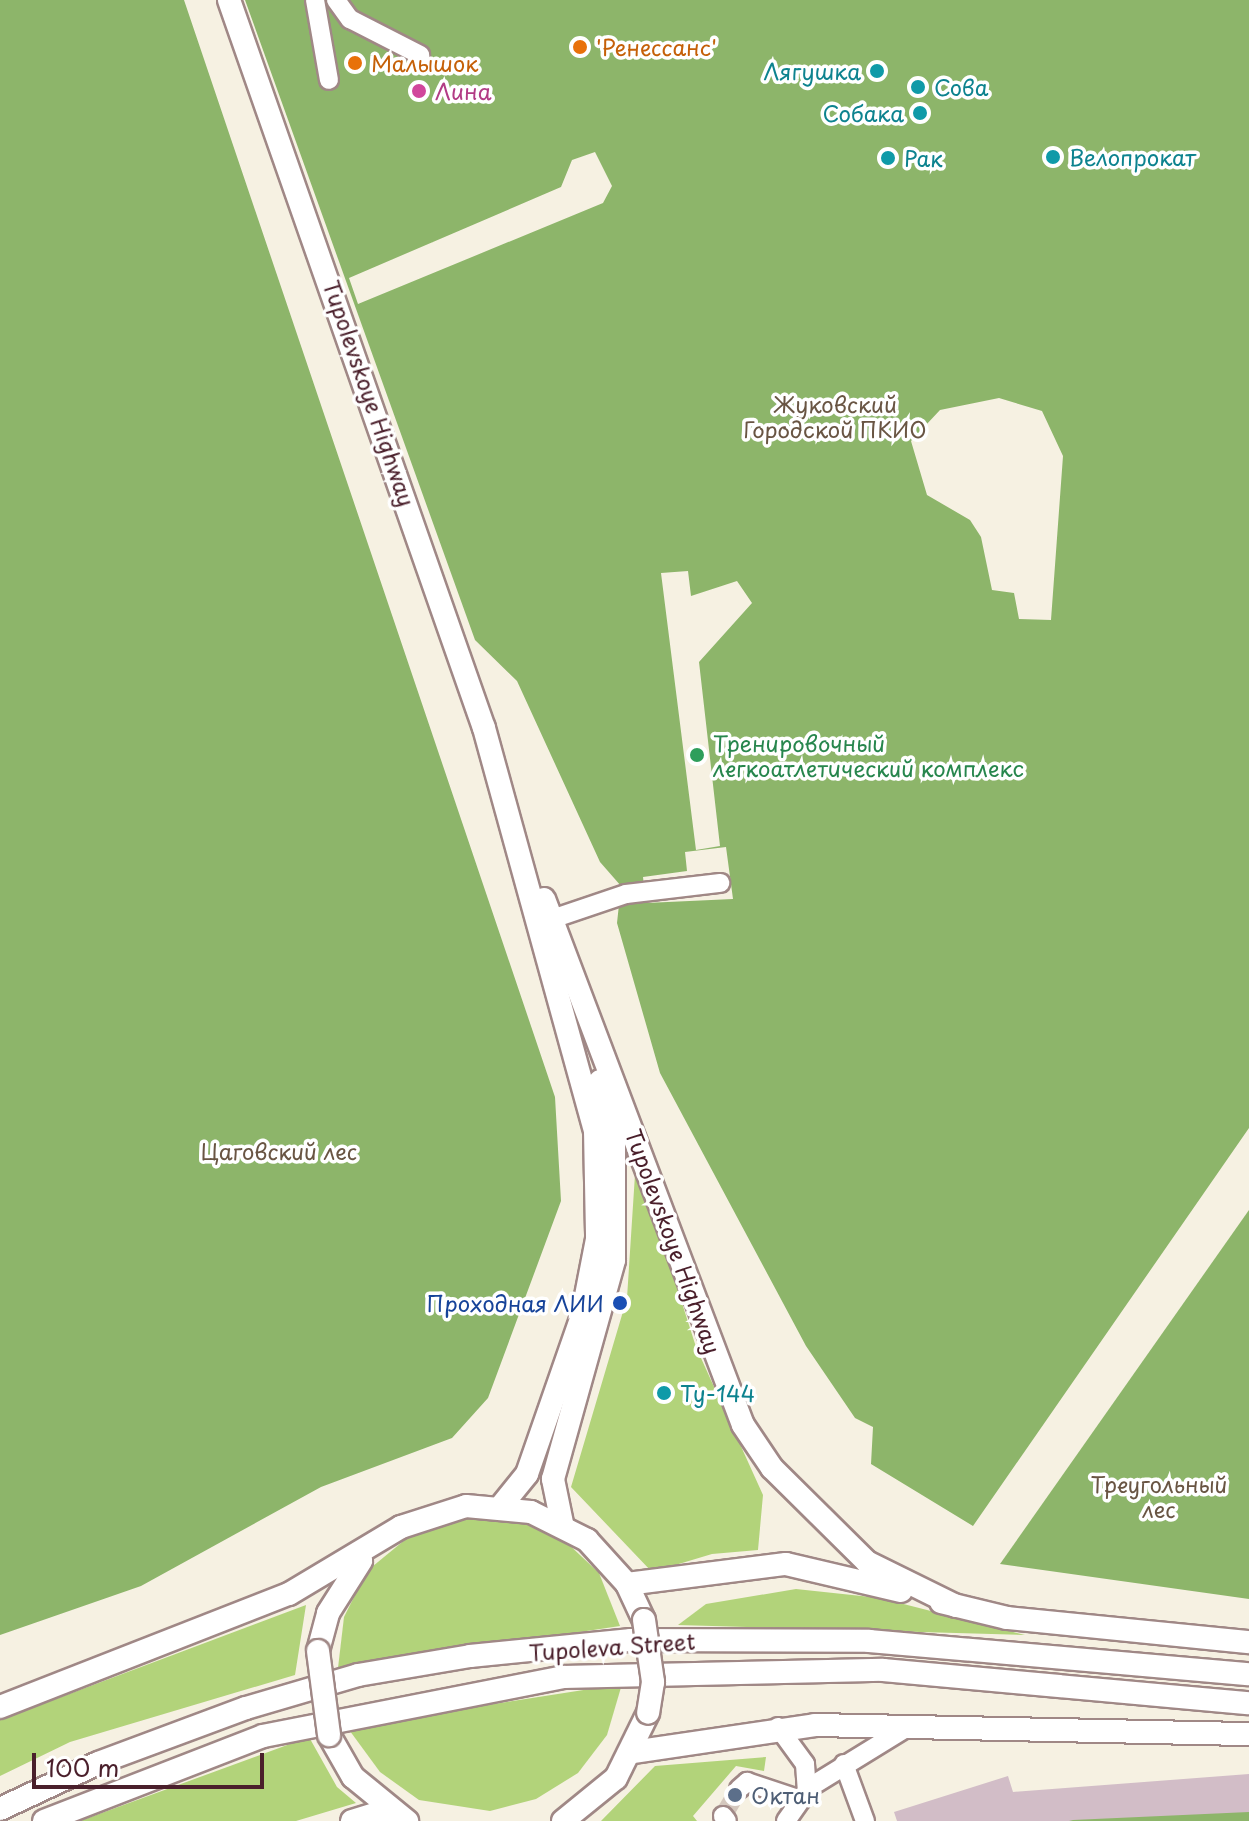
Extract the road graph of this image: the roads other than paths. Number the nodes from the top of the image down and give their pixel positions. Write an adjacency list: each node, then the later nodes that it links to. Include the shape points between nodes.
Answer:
1 (229, 0): 6 (main road, Tupolevskoye Highway, via 338,297)
2 (315, 0): 5 (street)
3 (336, 0): 4 (street, via 350,19)
4 (420, 55)
5 (329, 80)
6 (502, 790): 8 (main road, Tupolevskoye Highway); 10 (main road, Tupolevskoye Highway, via 595,1130 601,1184 582,1316 527,1474)
7 (720, 883): 8 (street, via 626,894)
8 (552, 919): 9 (main road, Tupolevskoye Highway)
9 (569, 972): 11 (main road, Tupolevskoye Highway, via 614,1128 619,1193 601,1321 553,1479); 14 (main road, Tupolevskoye Highway, via 743,1425 822,1523 867,1562)
10 (501, 1506): 11 (main road); 12 (main road, via 432,1513)
11 (562, 1523): 13 (main road)
12 (373, 1548): 18 (main road, via 289,1594); 27 (main road, bridge, via 334,1601 318,1651 329,1735 353,1777)
13 (627, 1584): 14 (main road, via 786,1564); 22 (main road, bridge, via 651,1651 648,1713)
14 (956, 1606): 15 (main road)
15 (1249, 1642)
16 (1249, 1674): 26 (main road, Tupoleva Street, via 869,1641 631,1640 485,1655 358,1675 246,1708 98,1763)
17 (1249, 1703): 29 (main road, Tupoleva Street, via 883,1670 563,1677 263,1736)
18 (0, 1707)
19 (912, 1724): 20 (main road); 21 (main road); 23 (street)
20 (778, 1727): 22 (main road); 25 (street, via 805,1764)
21 (1249, 1734)
22 (633, 1752): 28 (main road, via 594,1801)
23 (844, 1764): 25 (street); 32 (street)
24 (739, 1789): 25 (street, via 747,1782)
25 (804, 1796): 31 (street)
26 (0, 1809)
27 (398, 1816): 30 (main road)
28 (567, 1820)
29 (44, 1821)
30 (352, 1821)
31 (786, 1821)
32 (865, 1821)

